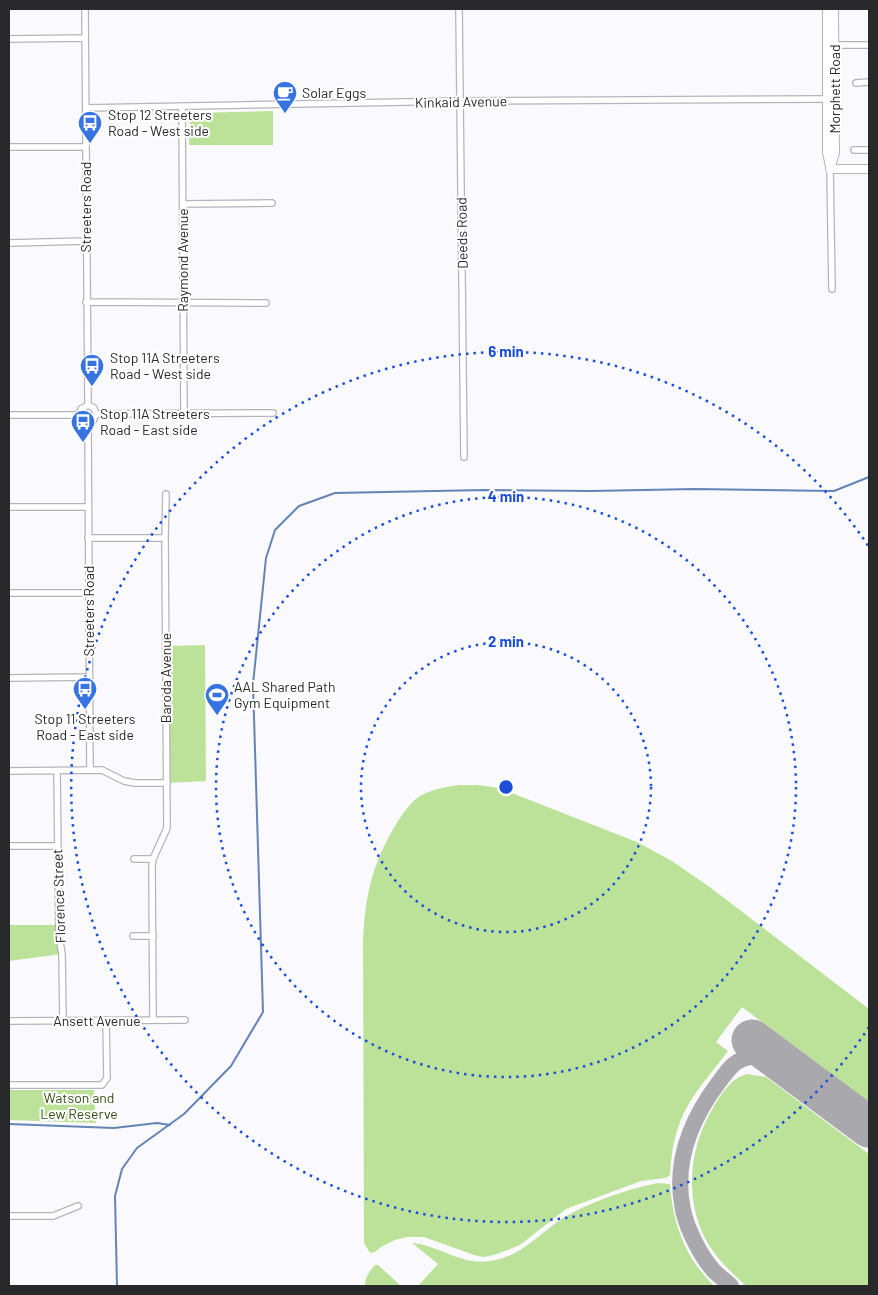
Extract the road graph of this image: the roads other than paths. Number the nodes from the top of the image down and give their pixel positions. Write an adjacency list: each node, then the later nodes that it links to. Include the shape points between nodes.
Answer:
1 (85, 9): 5 (street, Streeters Road)
2 (459, 9): 12 (street, Deeds Road)
3 (827, 9): 11 (street, Morphett Road)
4 (834, 9): 7 (street, Morphett Road)
5 (85, 38): 6 (street); 14 (street, Streeters Road)
6 (9, 39)
7 (834, 45): 8 (street); 11 (street, Morphett Road)
8 (869, 45)
9 (869, 82): 10 (street)
10 (856, 83)
11 (831, 99): 12 (street, Kinkaid Avenue); 19 (street, Morphett Road, via 827,152)
12 (461, 102): 13 (street, Kinkaid Avenue); 36 (street, Deeds Road)
13 (182, 106): 14 (street, Kinkaid Avenue); 22 (street, Raymond Avenue)
14 (86, 108): 16 (street, Streeters Road)
15 (9, 147): 16 (street)
16 (86, 147): 23 (street, Streeters Road)
17 (854, 150): 18 (street)
18 (869, 150)
19 (830, 169): 20 (street); 25 (street, Morphett Road)
20 (869, 169)
21 (272, 203): 22 (street)
22 (183, 204): 28 (street, Raymond Avenue)
23 (86, 242): 24 (street); 26 (street, Streeters Road)
24 (9, 243)
25 (832, 288)
26 (86, 302): 28 (street); 29 (street, Streeters Road)
27 (266, 303): 28 (street)
28 (183, 304): 34 (street, Raymond Avenue)
29 (88, 405): 32 (street); 33 (street)
30 (273, 413): 34 (street)
31 (9, 414): 32 (street)
32 (79, 414): 35 (street)
33 (96, 414): 34 (street); 35 (street)
34 (184, 414)
35 (88, 423): 38 (street, Streeters Road)
36 (464, 457)
37 (166, 494): 41 (street, Baroda Avenue)
38 (88, 506): 39 (street); 40 (street, Streeters Road)
39 (9, 507)
40 (88, 538): 41 (street); 42 (street, Streeters Road)
41 (165, 538): 49 (street, Baroda Avenue)
42 (89, 592): 43 (street); 44 (street, Streeters Road)
43 (9, 593)
44 (89, 677): 45 (street); 46 (street, Streeters Road)
45 (9, 678)
46 (90, 770): 48 (street); 49 (street, via 102,770 135,783)
47 (9, 771): 48 (street)
48 (57, 771): 51 (street, Florence Street)
49 (167, 783): 53 (street, Baroda Avenue, via 167,828)
50 (9, 846): 51 (street)
51 (57, 846): 60 (street, Florence Street)
52 (134, 859): 53 (street)
53 (153, 859): 55 (street, Baroda Avenue)
54 (134, 936): 55 (street)
55 (153, 936): 57 (street, Baroda Avenue)
56 (106, 1020): 57 (street, Ansett Avenue); 60 (street, Ansett Avenue); 61 (street, via 107,1078 102,1084)
57 (153, 1020): 58 (street, Ansett Avenue)
58 (185, 1020)
59 (9, 1021): 60 (street, Ansett Avenue)
60 (63, 1021)
61 (9, 1085)
62 (78, 1206): 63 (street, via 53,1216)
63 (9, 1216)

